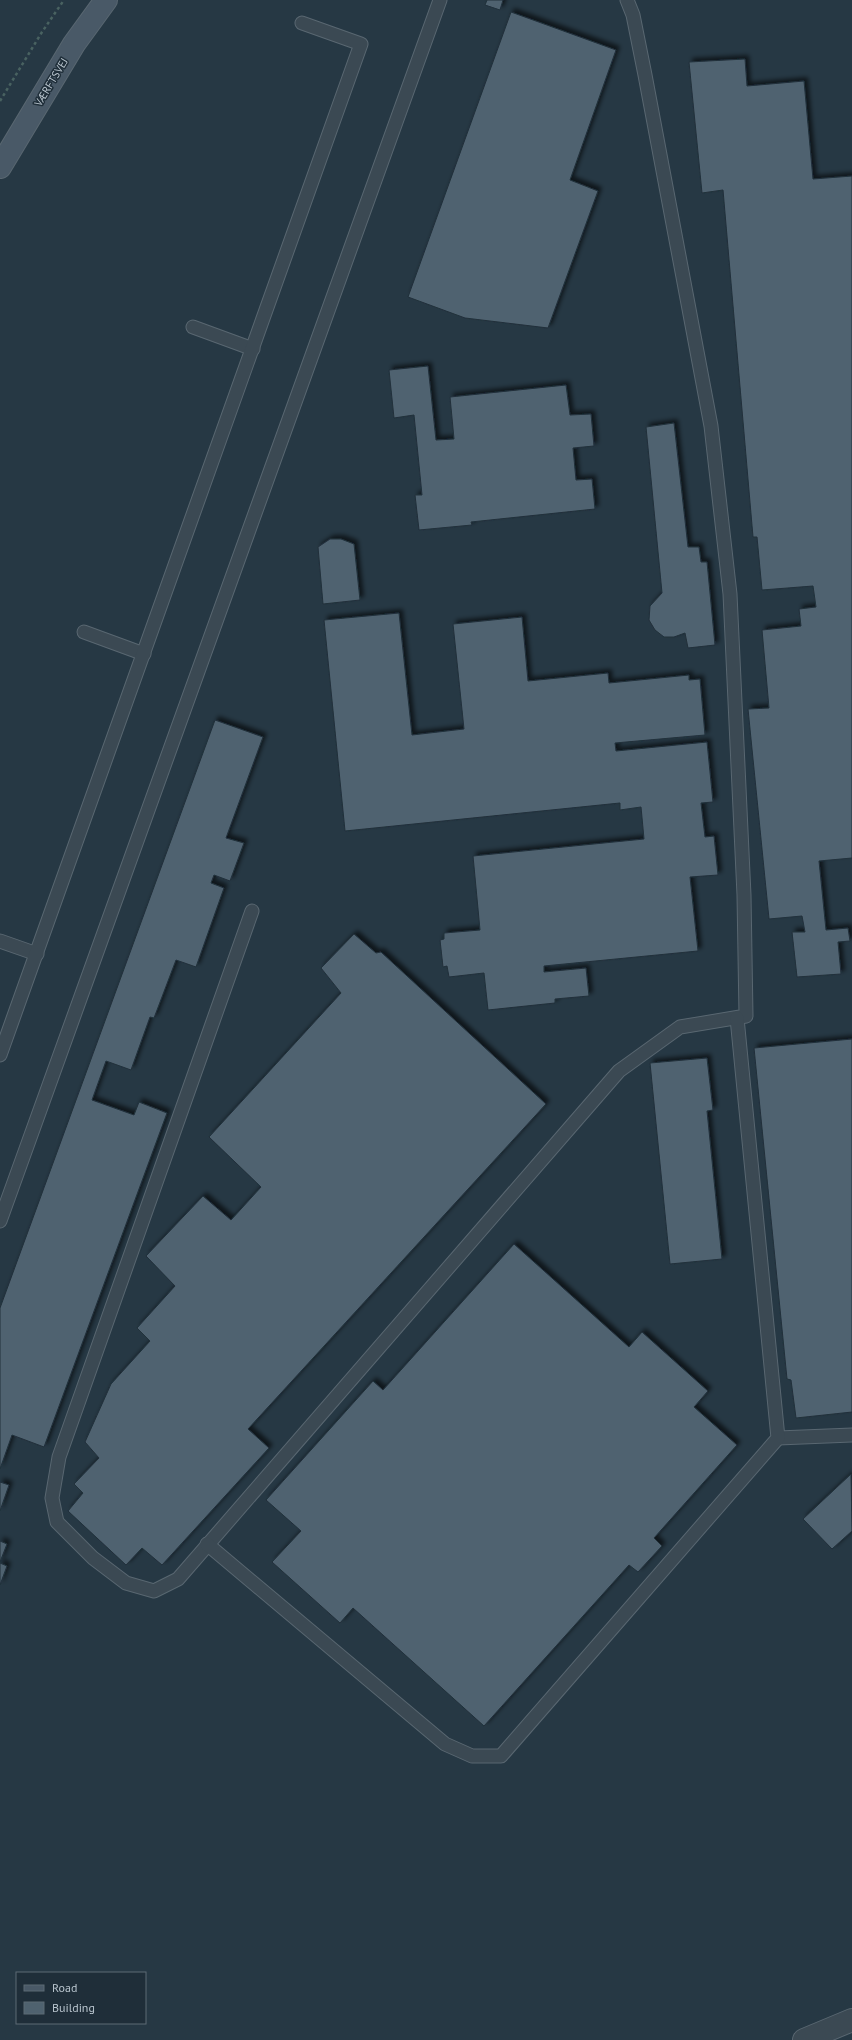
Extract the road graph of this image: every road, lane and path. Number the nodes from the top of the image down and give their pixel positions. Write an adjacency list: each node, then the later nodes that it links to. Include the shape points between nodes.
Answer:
1 (64, 0): 6 (path)
2 (106, 0): 7 (street, VÆRFTSVEJ, via 74,44)
3 (440, 0): 17 (lane)
4 (627, 0): 15 (lane, via 633,15 645,75 712,426 729,587 744,895 746,1016)
5 (302, 23): 9 (lane, via 361,44)
6 (0, 102)
7 (0, 167)
8 (193, 327): 9 (lane)
9 (253, 349): 11 (lane)
10 (84, 632): 11 (lane)
11 (144, 654): 14 (lane)
12 (252, 911): 20 (lane, via 59,1457 52,1498 57,1522 93,1558 126,1583 154,1591 178,1579)
13 (0, 941): 14 (lane)
14 (37, 954): 16 (lane)
15 (737, 1018): 19 (lane); 20 (lane, via 680,1027 619,1071)
16 (0, 1055)
17 (0, 1221)
18 (852, 1435): 19 (lane)
19 (778, 1438): 20 (lane, via 501,1756 472,1756 445,1744)
20 (207, 1544)
21 (852, 2020): 22 (street)
22 (804, 2040)

